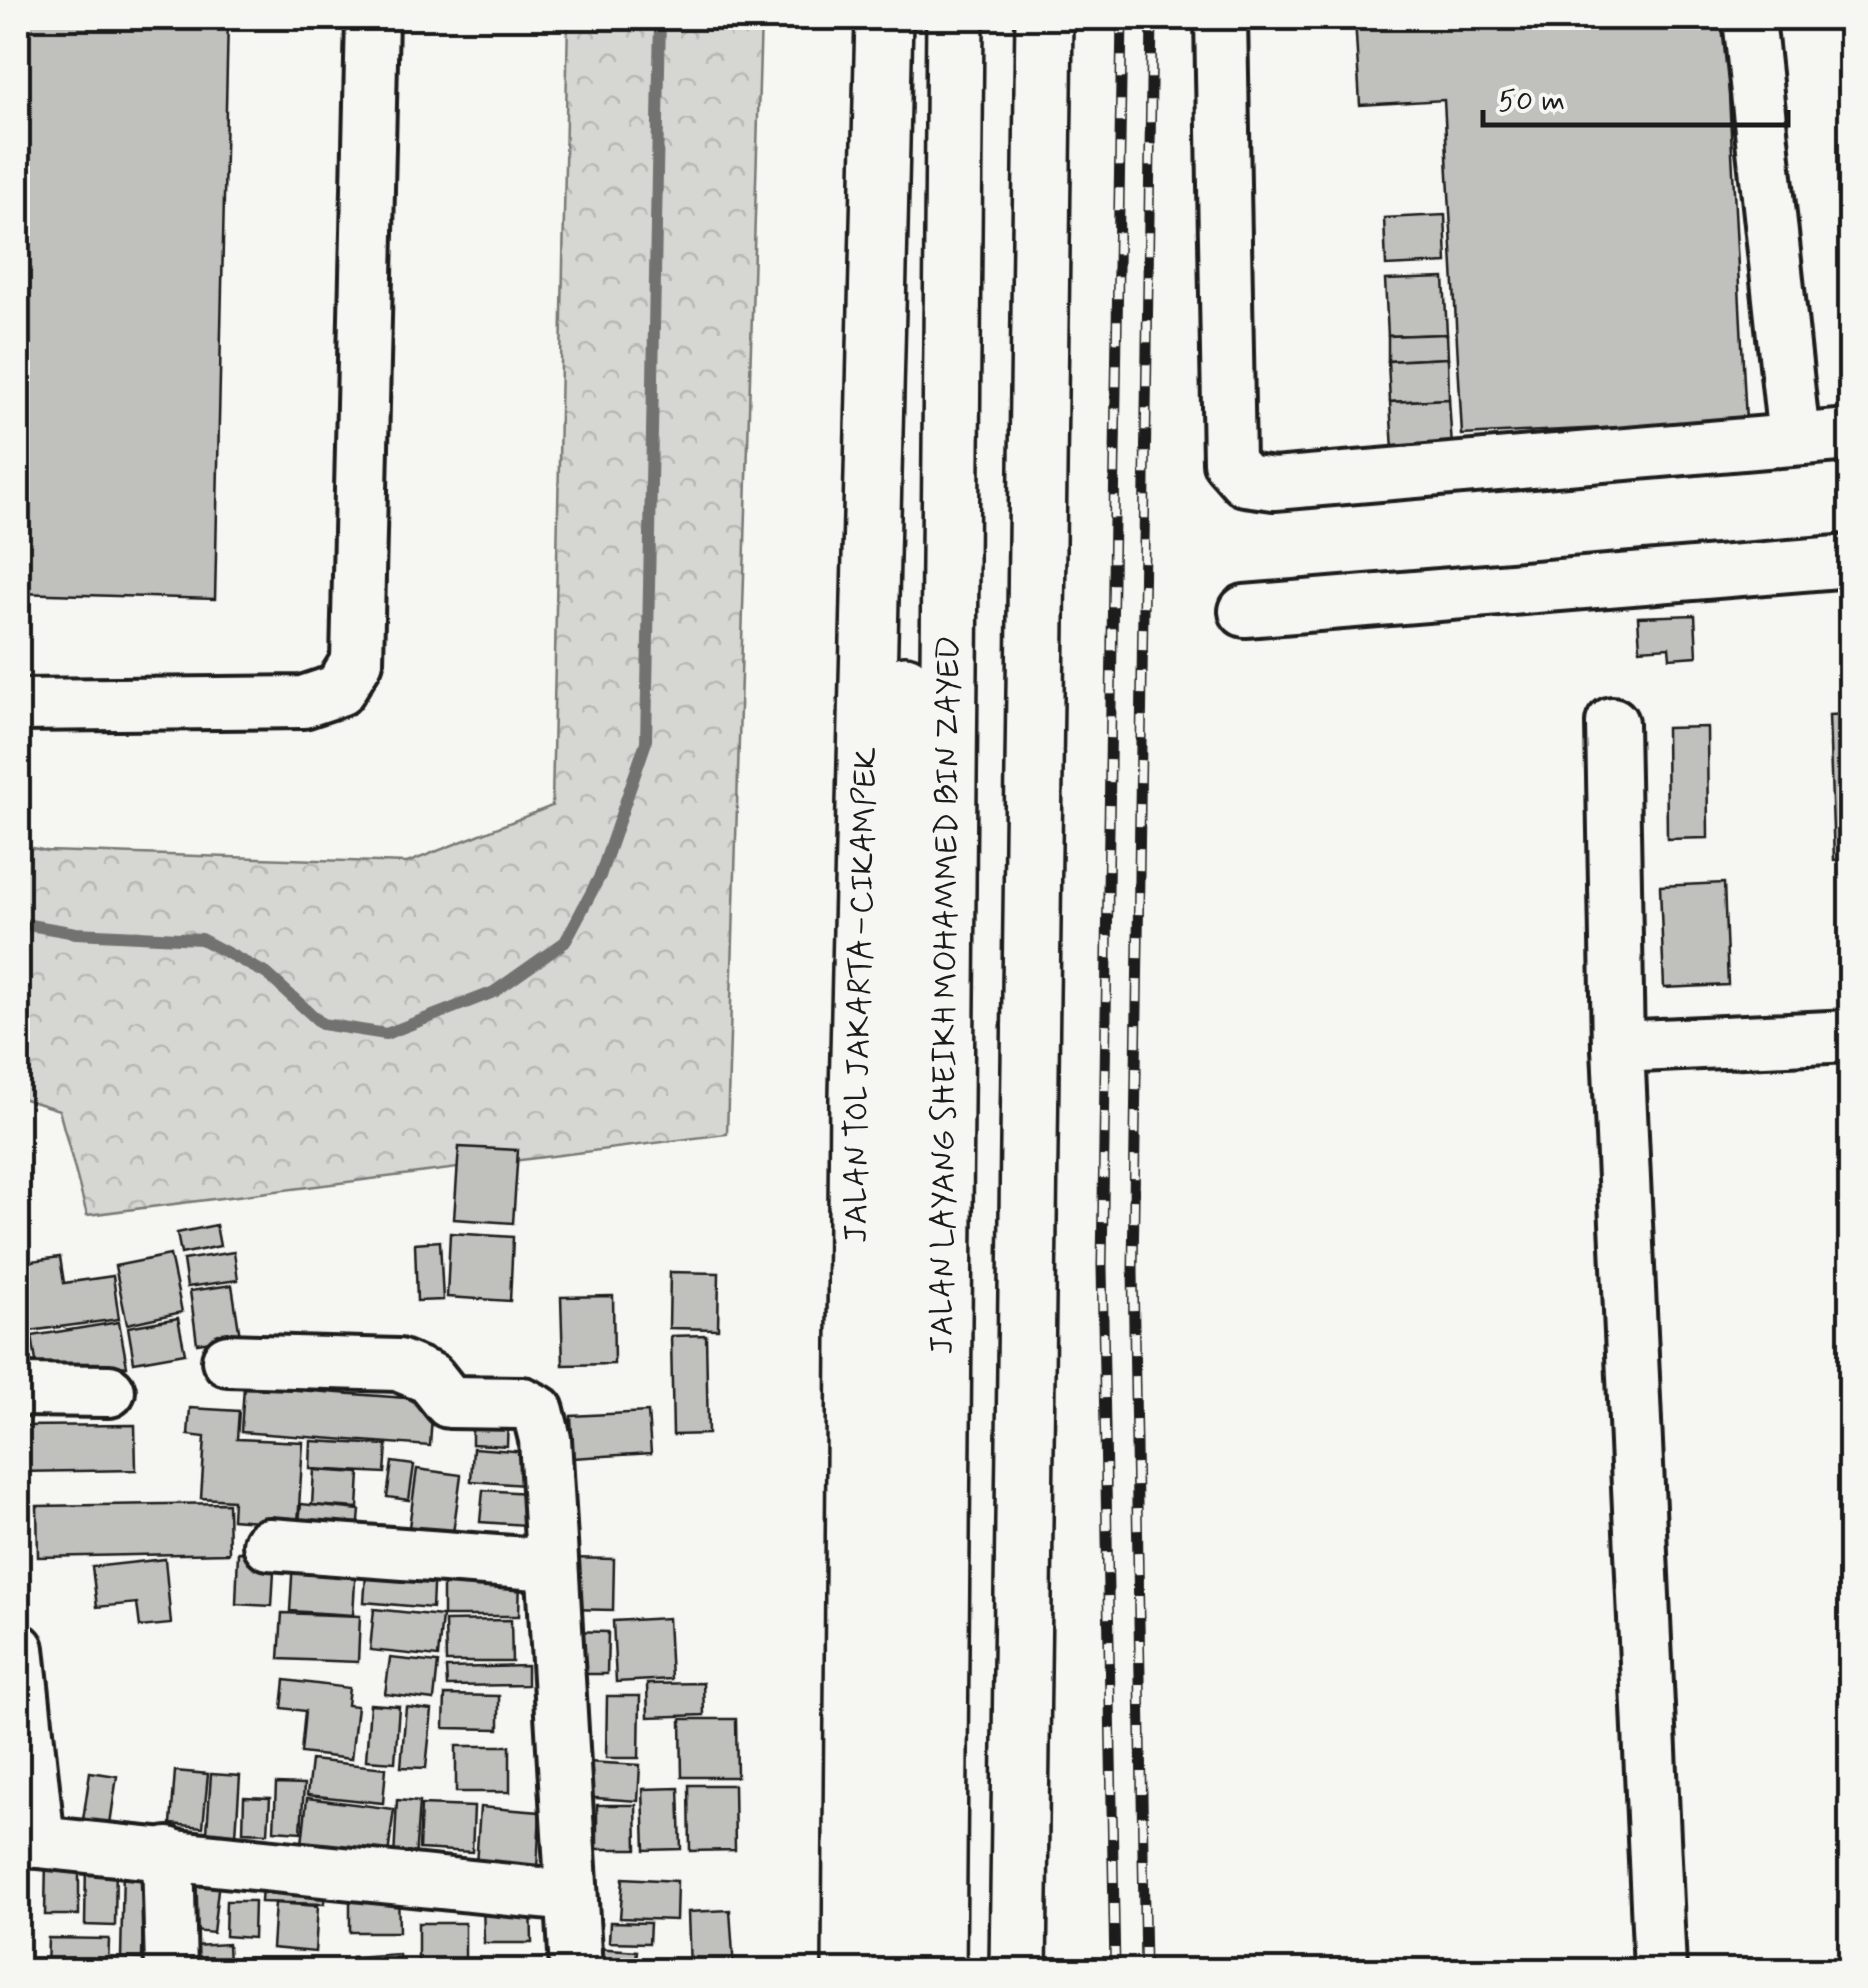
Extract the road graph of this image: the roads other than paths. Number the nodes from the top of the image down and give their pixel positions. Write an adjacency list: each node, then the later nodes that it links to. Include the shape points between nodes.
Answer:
1 (372, 18): 12 (street, via 357,661 339,690 302,702)
2 (884, 18): 27 (highway, JALAN TOL JAKARTA–CIKAMPEK, via 858,1096)
3 (911, 18): 28 (highway, JALAN LAYANG SHEIKH MOHAMMED BIN ZAYED)
4 (955, 18): 29 (highway, JALAN LAYANG SHEIKH MOHAMMED BIN ZAYED)
5 (1044, 18): 30 (highway)
6 (1221, 18): 9 (street, via 1229,462 1246,480 1274,484)
7 (1749, 18): 9 (street)
8 (1850, 435): 9 (street)
9 (1794, 439)
10 (1850, 561): 11 (street)
11 (1244, 611)
12 (18, 705)
13 (1612, 723): 15 (street)
14 (1850, 1036): 15 (street)
15 (1618, 1047): 31 (street)
16 (228, 1360): 20 (street, via 398,1365 430,1378 449,1402 523,1403 538,1411)
17 (18, 1390): 18 (street)
18 (109, 1391)
19 (269, 1544): 20 (street)
20 (552, 1564): 24 (street)
21 (18, 1650): 22 (street)
22 (28, 1841): 23 (street)
23 (168, 1853): 24 (street); 25 (street)
24 (570, 1896): 26 (street)
25 (171, 1970)
26 (576, 1970)
27 (851, 1970)
28 (896, 1970)
29 (937, 1970)
30 (1018, 1970)
31 (1660, 1970)

